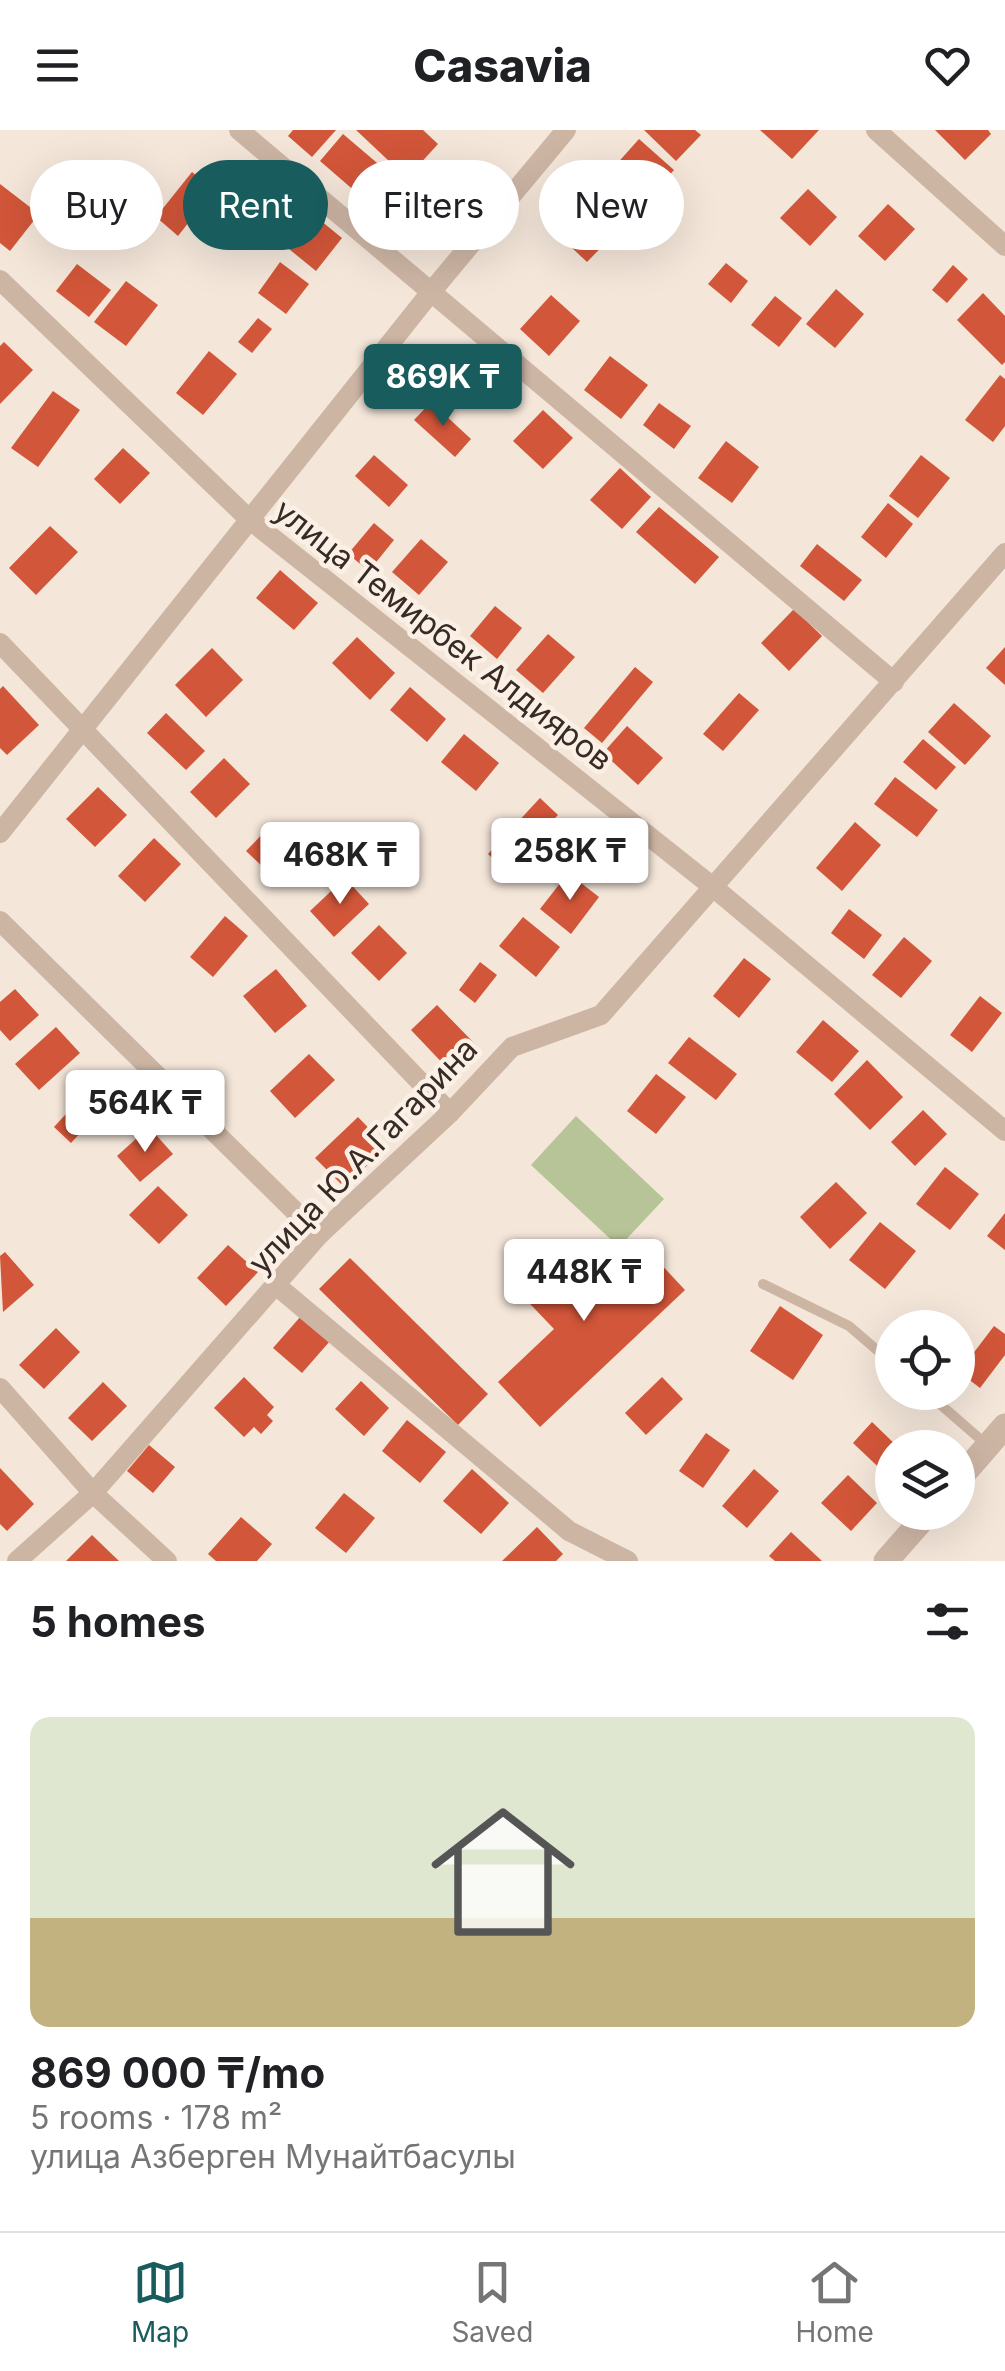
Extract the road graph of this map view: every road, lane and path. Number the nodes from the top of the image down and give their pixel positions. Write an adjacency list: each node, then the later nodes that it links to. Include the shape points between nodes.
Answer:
1 (239, 130): 6 (street)
2 (566, 130): 6 (street)
3 (876, 130): 4 (street)
4 (1005, 246)
5 (0, 280): 7 (street, улица Темирбек Алдияров)
6 (431, 292): 7 (street); 10 (street)
7 (250, 520): 11 (street); 13 (street, улица Темирбек Алдияров)
8 (1005, 552): 10 (street, улица Ю.А.Гагарина)
9 (0, 643): 11 (street)
10 (894, 682): 13 (street, улица Ю.А.Гагарина)
11 (84, 730): 12 (street); 15 (street)
12 (0, 834)
13 (712, 887): 15 (street, улица Ю.А.Гагарина, via 601,1015 512,1047); 16 (street, улица Темирбек Алдияров)
14 (0, 920): 17 (street)
15 (450, 1113): 17 (street, улица Ю.А.Гагарина)
16 (1005, 1131)
17 (319, 1235): 19 (street, улица Ю.А.Гагарина)
18 (764, 1284): 20 (lane, via 849,1326)
19 (277, 1286): 26 (street, улица Ю.А.Гагарина); 30 (street, via 569,1530)
20 (875, 1349)
21 (0, 1388): 26 (street)
22 (946, 1410): 24 (lane)
23 (1005, 1426): 24 (street)
24 (987, 1446): 25 (street)
25 (975, 1460)
26 (93, 1492): 28 (street, улица Ю.А.Гагарина); 29 (street)
27 (913, 1530): 31 (street)
28 (17, 1561)
29 (167, 1561)
30 (628, 1561)
31 (886, 1561)

